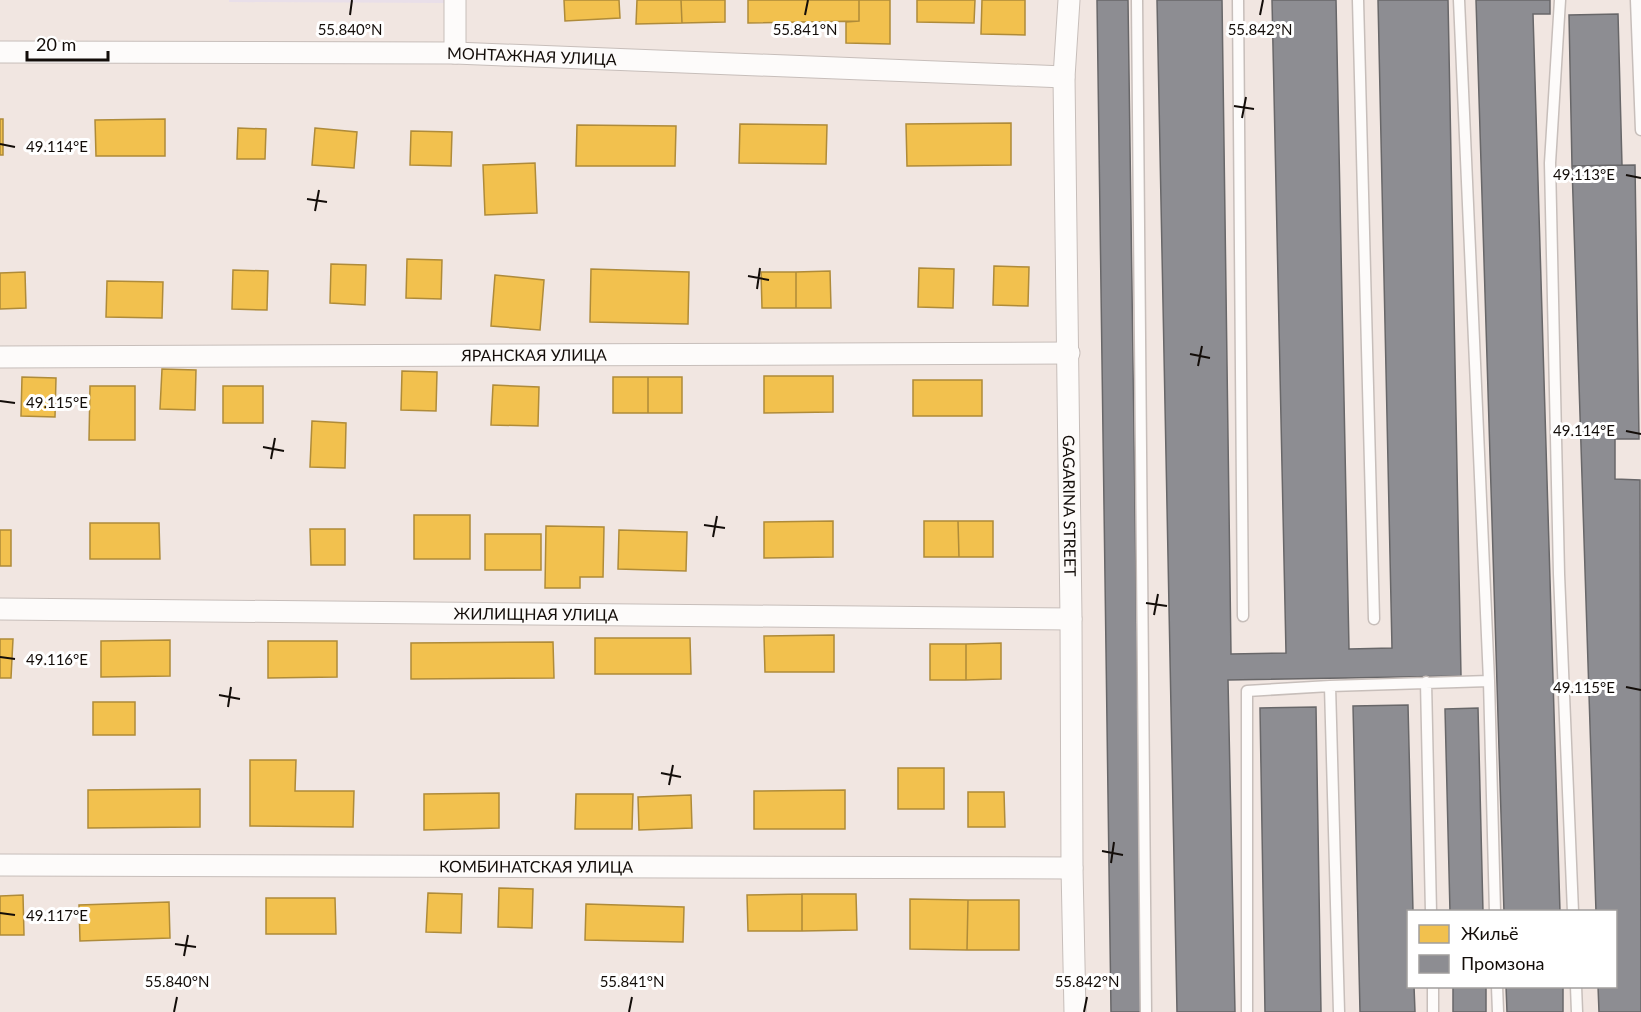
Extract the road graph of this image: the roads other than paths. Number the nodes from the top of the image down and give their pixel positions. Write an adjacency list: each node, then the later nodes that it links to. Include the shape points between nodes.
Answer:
1 (455, 0): 10 (street)
2 (1069, 0): 11 (street, GAGARINA STREET)
3 (1137, 0): 31 (lane)
4 (1238, 0): 16 (lane)
5 (1359, 0): 18 (lane)
6 (1459, 0): 19 (lane)
7 (1560, 0): 26 (lane, via 1550,174)
8 (1636, 0): 12 (lane)
9 (0, 52): 10 (street, МОНТАЖНАЯ УЛИЦА)
10 (455, 53): 11 (street, МОНТАЖНАЯ УЛИЦА)
11 (1064, 77): 13 (street, GAGARINA STREET)
12 (1641, 130)
13 (1069, 353): 14 (street, ЯРАНСКАЯ УЛИЦА); 17 (street, GAGARINA STREET)
14 (0, 357)
15 (0, 609): 17 (street, ЖИЛИЩНАЯ УЛИЦА)
16 (1243, 616)
17 (1071, 619): 23 (street, GAGARINA STREET)
18 (1374, 619)
19 (1489, 681): 20 (lane); 25 (lane)
20 (1426, 682): 21 (lane); 24 (lane)
21 (1330, 686): 32 (lane, via 1247,691); 33 (lane)
22 (0, 865): 23 (street, КОМБИНАТСКАЯ УЛИЦА)
23 (1072, 868): 30 (street, GAGARINA STREET)
24 (1431, 910)
25 (1495, 910)
26 (1572, 910)
27 (1432, 988): 34 (lane)
28 (1497, 988): 35 (lane)
29 (1575, 988): 36 (lane)
30 (1075, 1012)
31 (1146, 1012)
32 (1247, 1012)
33 (1339, 1012)
34 (1433, 1012)
35 (1498, 1012)
36 (1576, 1012)

